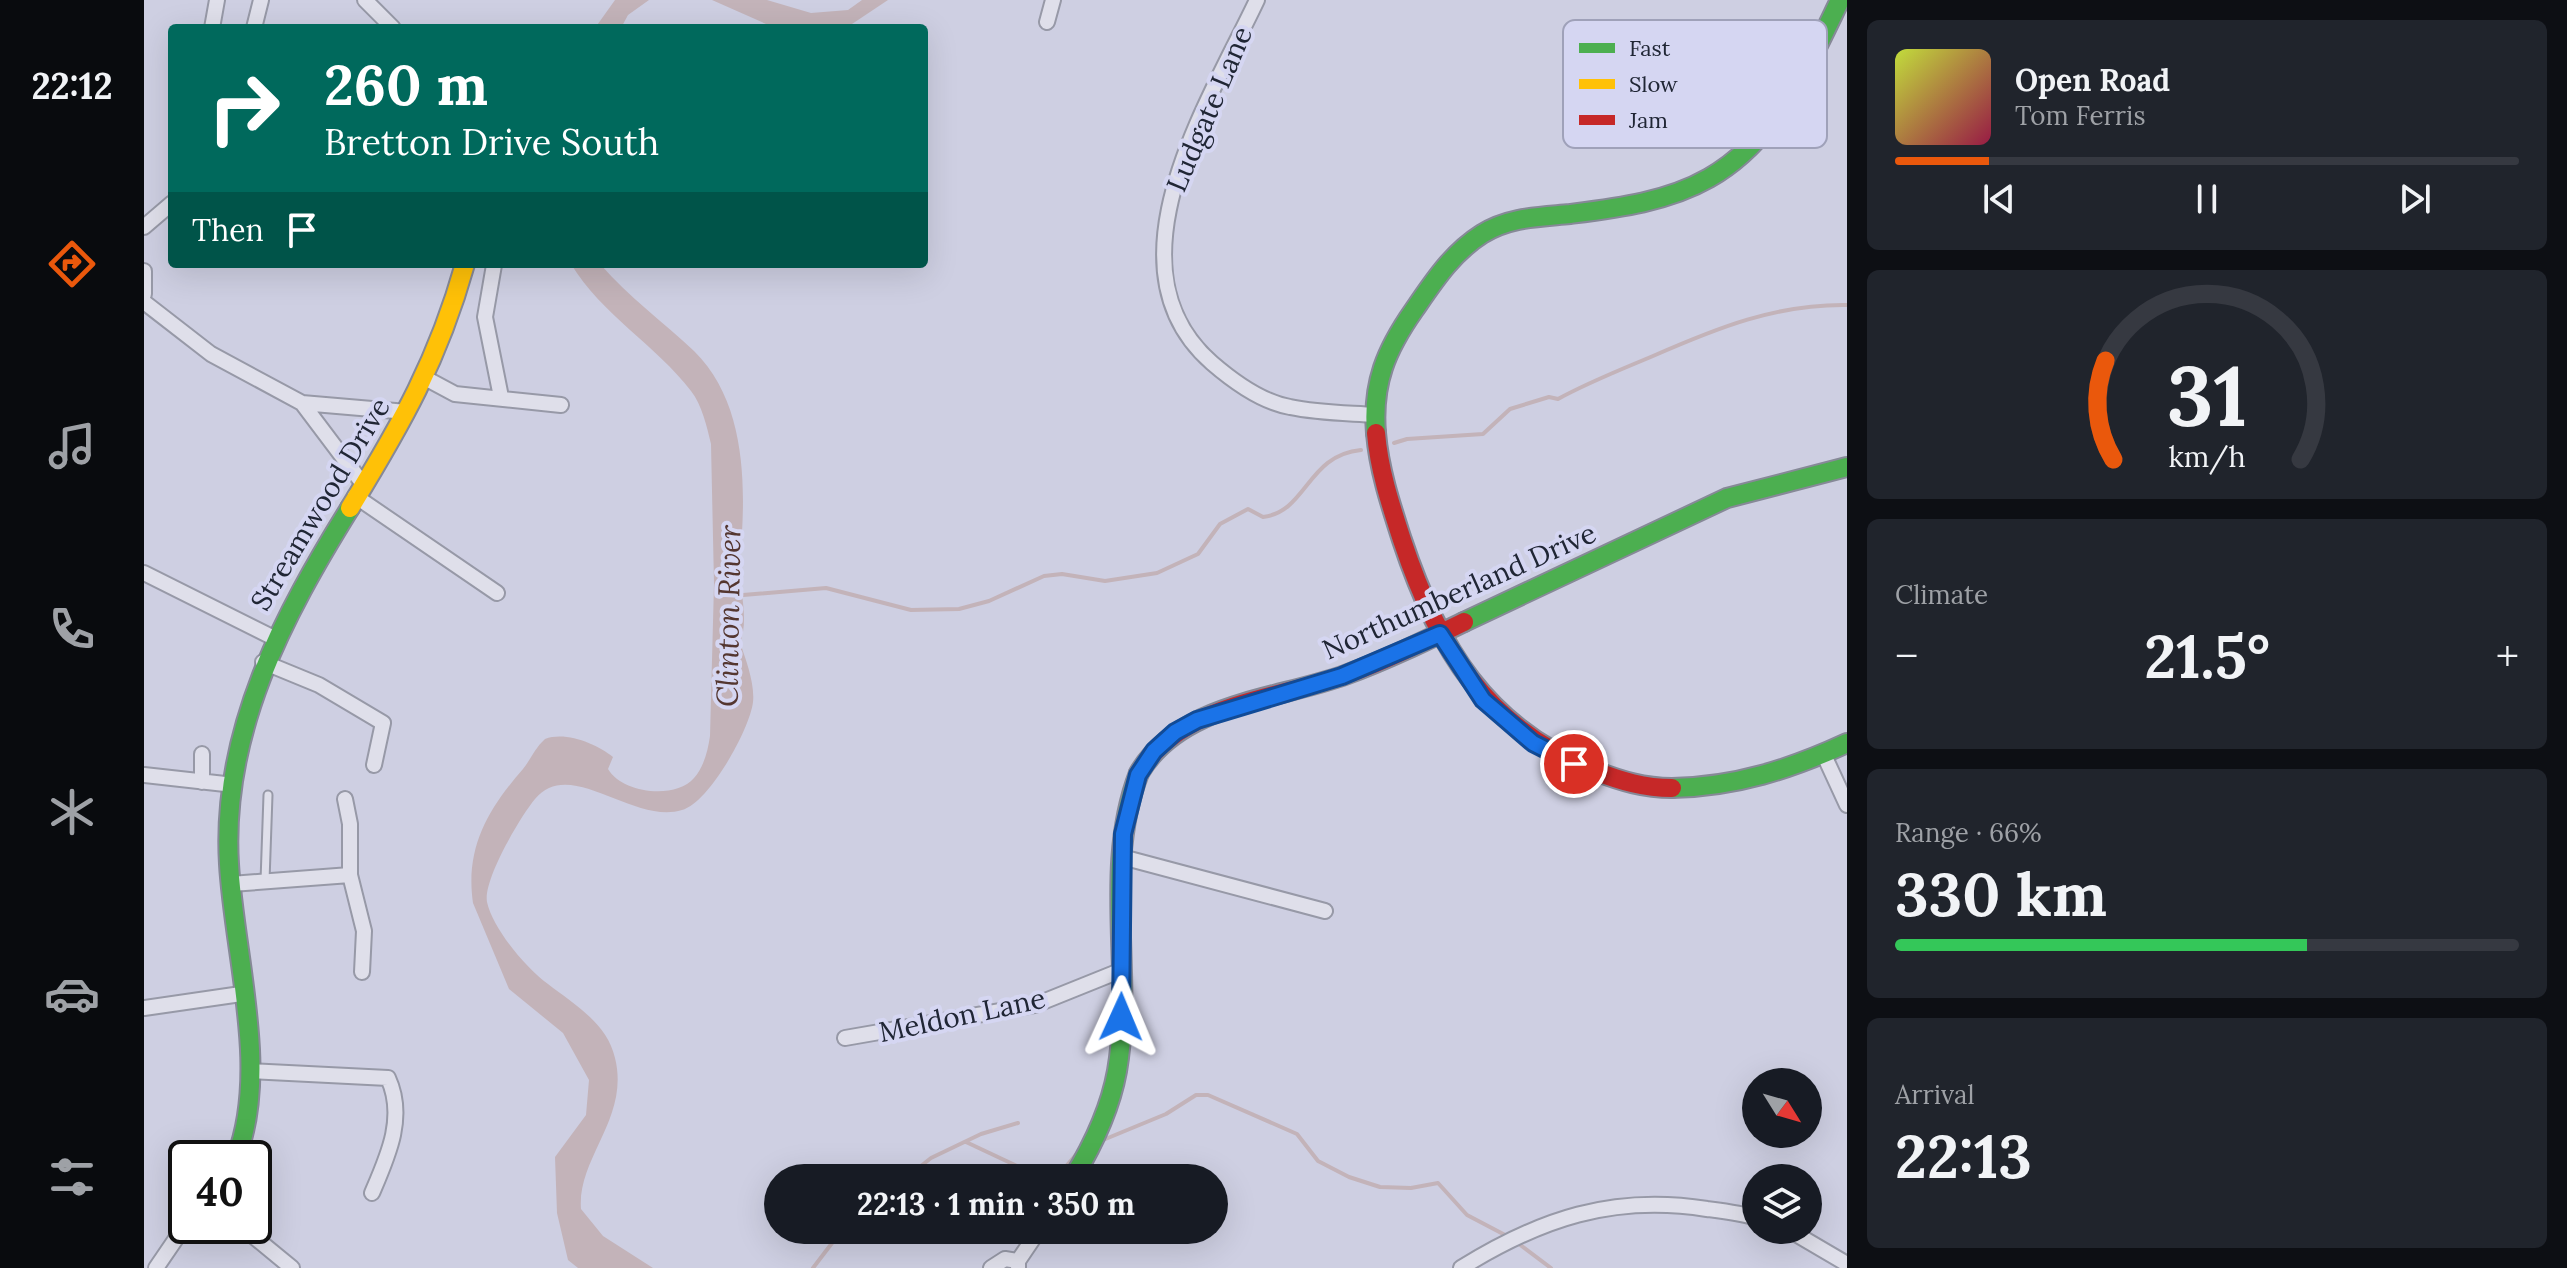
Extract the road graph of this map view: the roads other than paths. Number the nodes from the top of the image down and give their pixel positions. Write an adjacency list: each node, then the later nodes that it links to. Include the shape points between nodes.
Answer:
1 (217, 0): 8 (street)
2 (261, 0): 9 (street)
3 (1053, 0): 7 (street)
4 (1257, 0): 25 (street, Ludgate Lane, via 1177,171 1165,253 1171,312 1201,353 1248,391 1288,407)
5 (1840, 0): 11 (street)
6 (373, 2): 10 (street)
7 (1047, 22)
8 (213, 24)
9 (255, 24)
10 (390, 24)
11 (1827, 25)
12 (1750, 148): 25 (street, via 1681,192 1510,221 1451,258 1380,366)
13 (168, 206): 14 (street)
14 (144, 227)
15 (464, 268): 20 (street, Streamwood Drive, via 446,339)
16 (493, 268): 21 (street, via 485,317)
17 (144, 271): 18 (street)
18 (144, 294)
19 (144, 302): 22 (street, via 211,354)
20 (427, 379): 21 (street, via 455,394); 24 (street, Streamwood Drive)
21 (501, 397): 23 (street)
22 (302, 403): 24 (street); 27 (street)
23 (561, 405)
24 (407, 412): 27 (street, Streamwood Drive)
25 (1375, 415): 30 (street, via 1407,554)
26 (1847, 467): 30 (street, Northumberland Drive, via 1727,498)
27 (359, 490): 29 (street); 31 (street, Streamwood Drive, via 299,586)
28 (144, 573): 31 (street)
29 (497, 593)
30 (1440, 634): 34 (street, via 1483,700 1533,743 1636,785 1721,787 1758,780); 43 (street, Northumberland Drive, via 1342,676 1197,720 1175,732 1138,775)
31 (274, 638): 32 (street, Streamwood Drive)
32 (263, 662): 36 (street, via 319,685 383,723); 39 (street, Streamwood Drive)
33 (1847, 743): 34 (street)
34 (1823, 753): 42 (street)
35 (202, 754): 38 (street)
36 (374, 765)
37 (144, 775): 38 (street)
38 (202, 782): 39 (street)
39 (234, 785): 46 (street, Streamwood Drive)
40 (268, 795): 45 (lane)
41 (345, 799): 44 (street)
42 (1847, 805)
43 (1122, 857): 47 (street); 48 (street, Northumberland Drive)
44 (350, 875): 45 (street); 49 (street, via 364,931)
45 (265, 881): 46 (street)
46 (231, 884): 50 (street, Streamwood Drive)
47 (1325, 911)
48 (1122, 970): 52 (street, Meldon Lane, via 1035,1005); 55 (street, Northumberland Drive, via 1118,1071 1095,1143)
49 (362, 972)
50 (241, 994): 51 (street); 53 (street, Streamwood Drive)
51 (144, 1008)
52 (845, 1038)
53 (251, 1071): 54 (street, Streamwood Drive, via 249,1115); 56 (street, via 388,1078 396,1128)
54 (241, 1140)
55 (1082, 1164)
56 (372, 1193)
57 (1742, 1215): 67 (street, via 1679,1204 1585,1210 1545,1224)
58 (172, 1244): 64 (street)
59 (263, 1244): 65 (street)
60 (1031, 1244): 63 (street)
61 (1813, 1244): 62 (street)
62 (1847, 1264)
63 (1018, 1265): 66 (street, via 1005,1259)
64 (156, 1268)
65 (292, 1268)
66 (991, 1268)
67 (1461, 1268)

